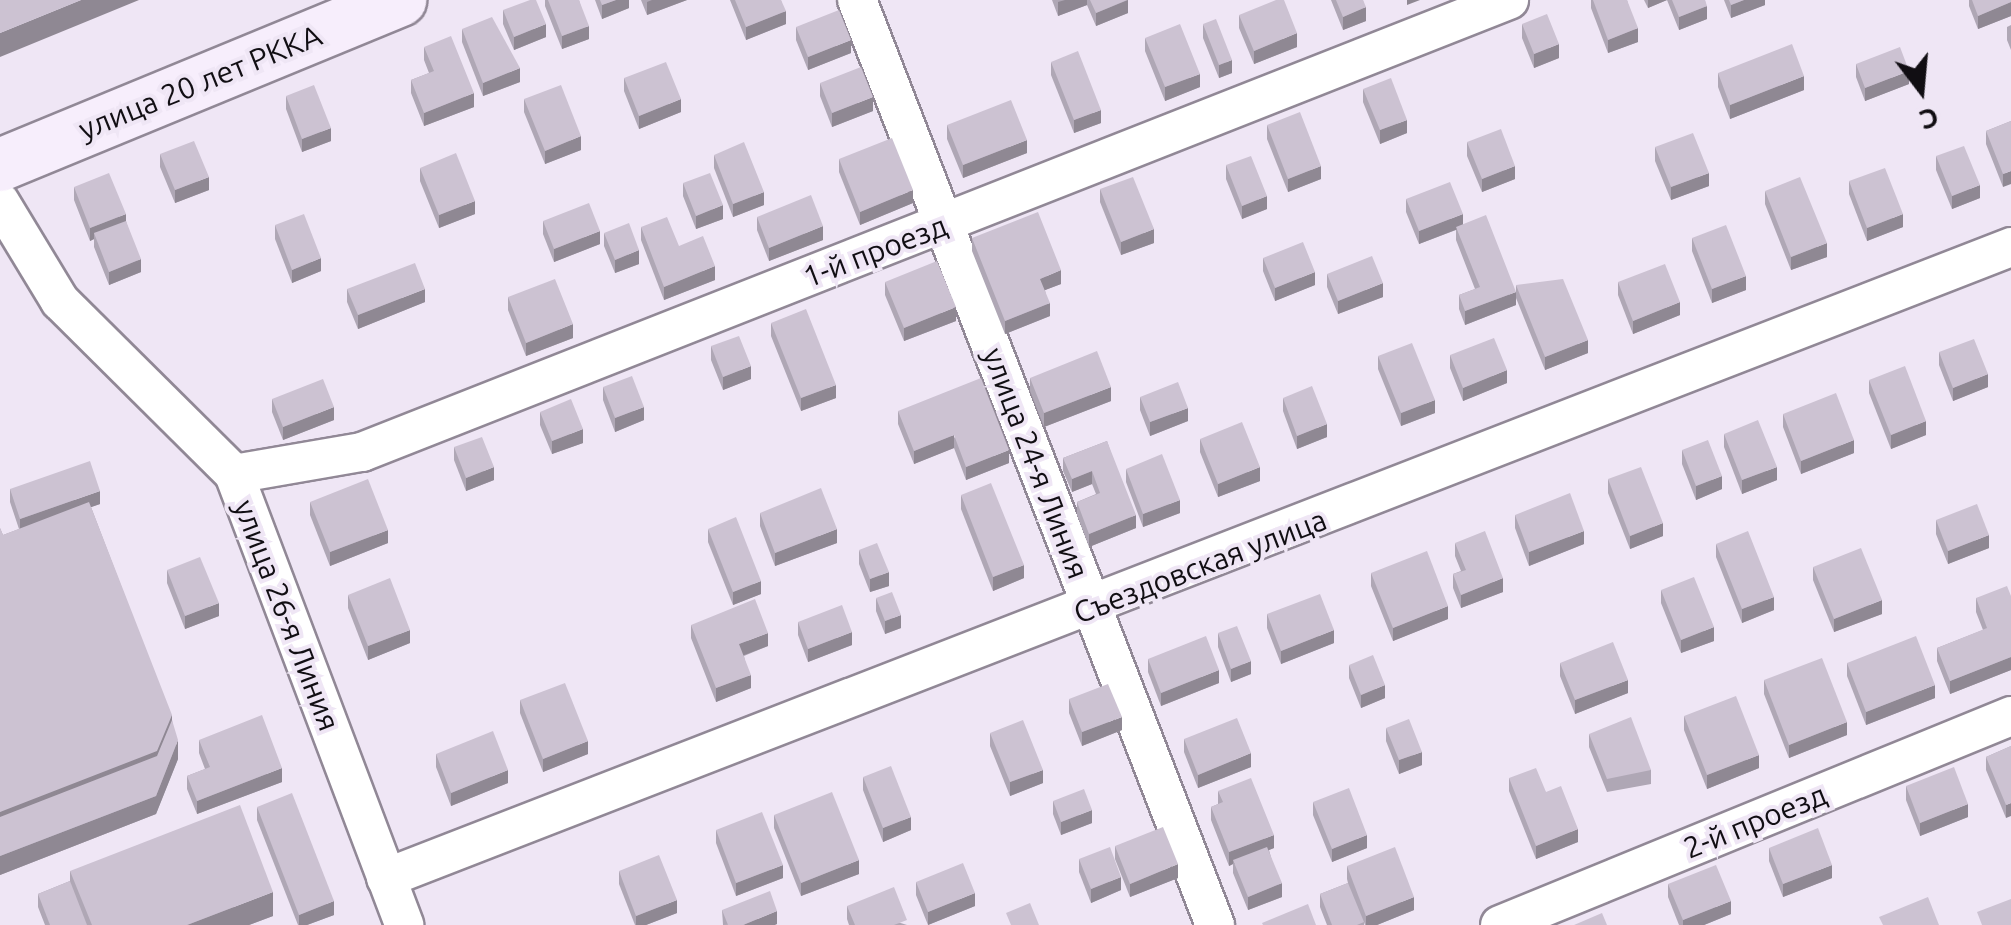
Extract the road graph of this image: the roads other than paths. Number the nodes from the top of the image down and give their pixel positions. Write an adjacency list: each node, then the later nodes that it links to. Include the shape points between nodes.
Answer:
1 (400, 0): 4 (main road, улица 20 лет РККА)
2 (857, 0): 6 (street, улица 24-я Линия)
3 (1508, 0): 6 (street, 1-й проезд)
4 (0, 164)
5 (0, 202): 8 (street, улица 26-я Линия, via 60,301)
6 (945, 224): 8 (street, 1-й проезд, via 362,452); 9 (street, улица 24-я Линия)
7 (2011, 247): 9 (street, Съездовская улица)
8 (234, 474): 11 (street, улица 26-я Линия)
9 (1092, 609): 11 (street, Съездовская улица); 13 (street, улица 24-я Линия)
10 (2011, 716): 14 (street, 2-й проезд)
11 (386, 878): 12 (street, улица 26-я Линия)
12 (404, 925)
13 (1215, 925)
14 (1500, 925)

